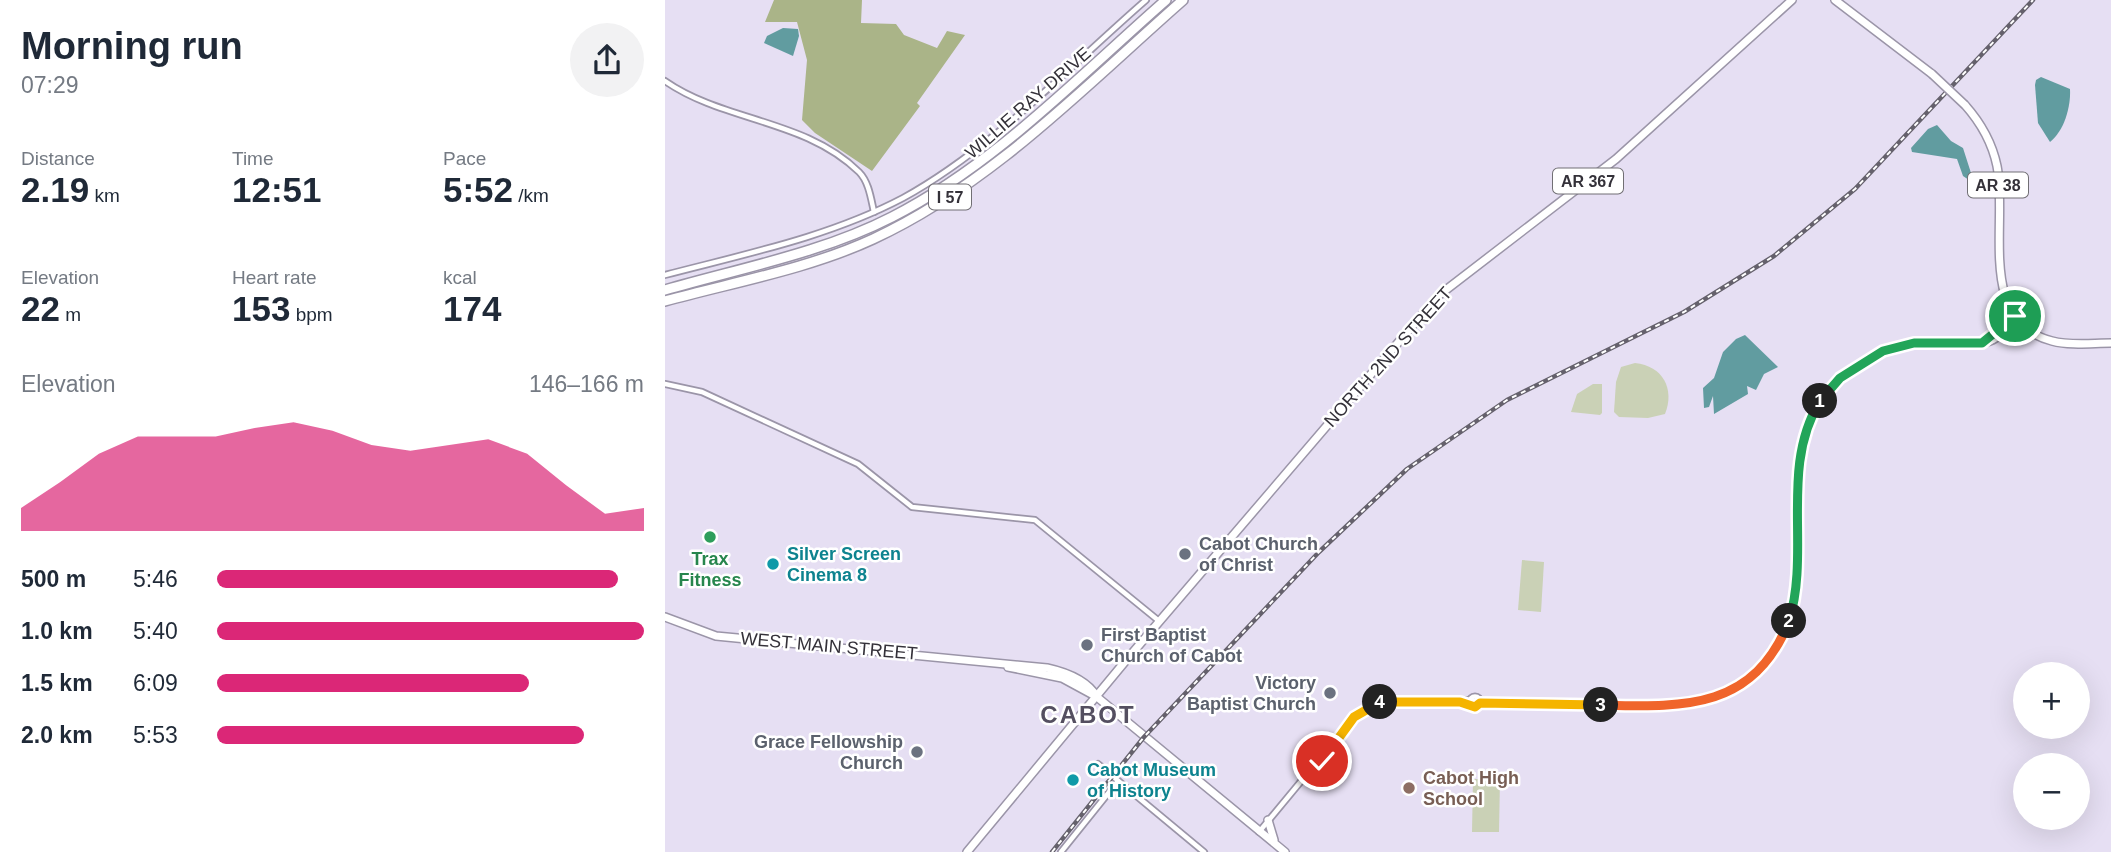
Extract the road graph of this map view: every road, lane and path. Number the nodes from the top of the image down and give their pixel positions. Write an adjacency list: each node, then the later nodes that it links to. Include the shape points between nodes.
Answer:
1 (1146, 0): 7 (street, WILLIE RAY DRIVE, via 968,155)
2 (1166, 0): 9 (highway, I 57, via 1000,145 941,190 851,235)
3 (1183, 0): 10 (highway, I 57, via 1003,158 938,205 834,254)
4 (1793, 0): 16 (main road, NORTH 2ND STREET / AR 367, via 1616,159 1438,296)
5 (1835, 0): 11 (main road, AR 38, bridge, via 1932,74 1983,129 1998,169 2002,274)
6 (665, 81): 7 (street, via 694,97 817,142 859,172)
7 (874, 212): 8 (street, WILLIE RAY DRIVE, via 815,234)
8 (665, 275)
9 (665, 290)
10 (665, 301)
11 (2017, 317): 12 (street); 12 (street, via 1993,341); 13 (main road, via 2044,334 2077,343)
12 (1982, 343): 18 (street, via 1914,343 1883,351 1855,366 1822,398 1805,435 1799,464 1792,610 1776,648 1740,684 1712,699 1682,706 1494,703 1475,696 1460,702 1376,703 1354,717)
13 (2111, 343)
14 (665, 384): 16 (street, via 702,392 858,464 912,507 1034,520)
15 (665, 617): 17 (main road, WEST MAIN STREET, via 716,636 996,663 1062,678)
16 (1159, 621): 17 (main road, NORTH 2ND STREET / AR 367)
17 (1097, 697): 27 (main road, WEST MAIN STREET); 29 (main road, NORTH 2ND STREET / AR 367)
18 (1332, 743): 19 (street); 20 (street)
19 (1322, 750): 20 (street); 21 (street)
20 (1327, 754): 22 (street)
21 (1317, 756): 22 (street); 24 (street)
22 (1322, 761): 24 (street)
23 (1098, 764): 25 (street)
24 (1312, 768): 26 (street)
25 (1118, 781): 30 (street); 31 (street)
26 (1268, 820): 27 (street); 28 (main road, via 1271,836)
27 (1259, 832): 28 (main road, WEST MAIN STREET)
28 (1282, 849)
29 (967, 852)
30 (1061, 852)
31 (1204, 852)

